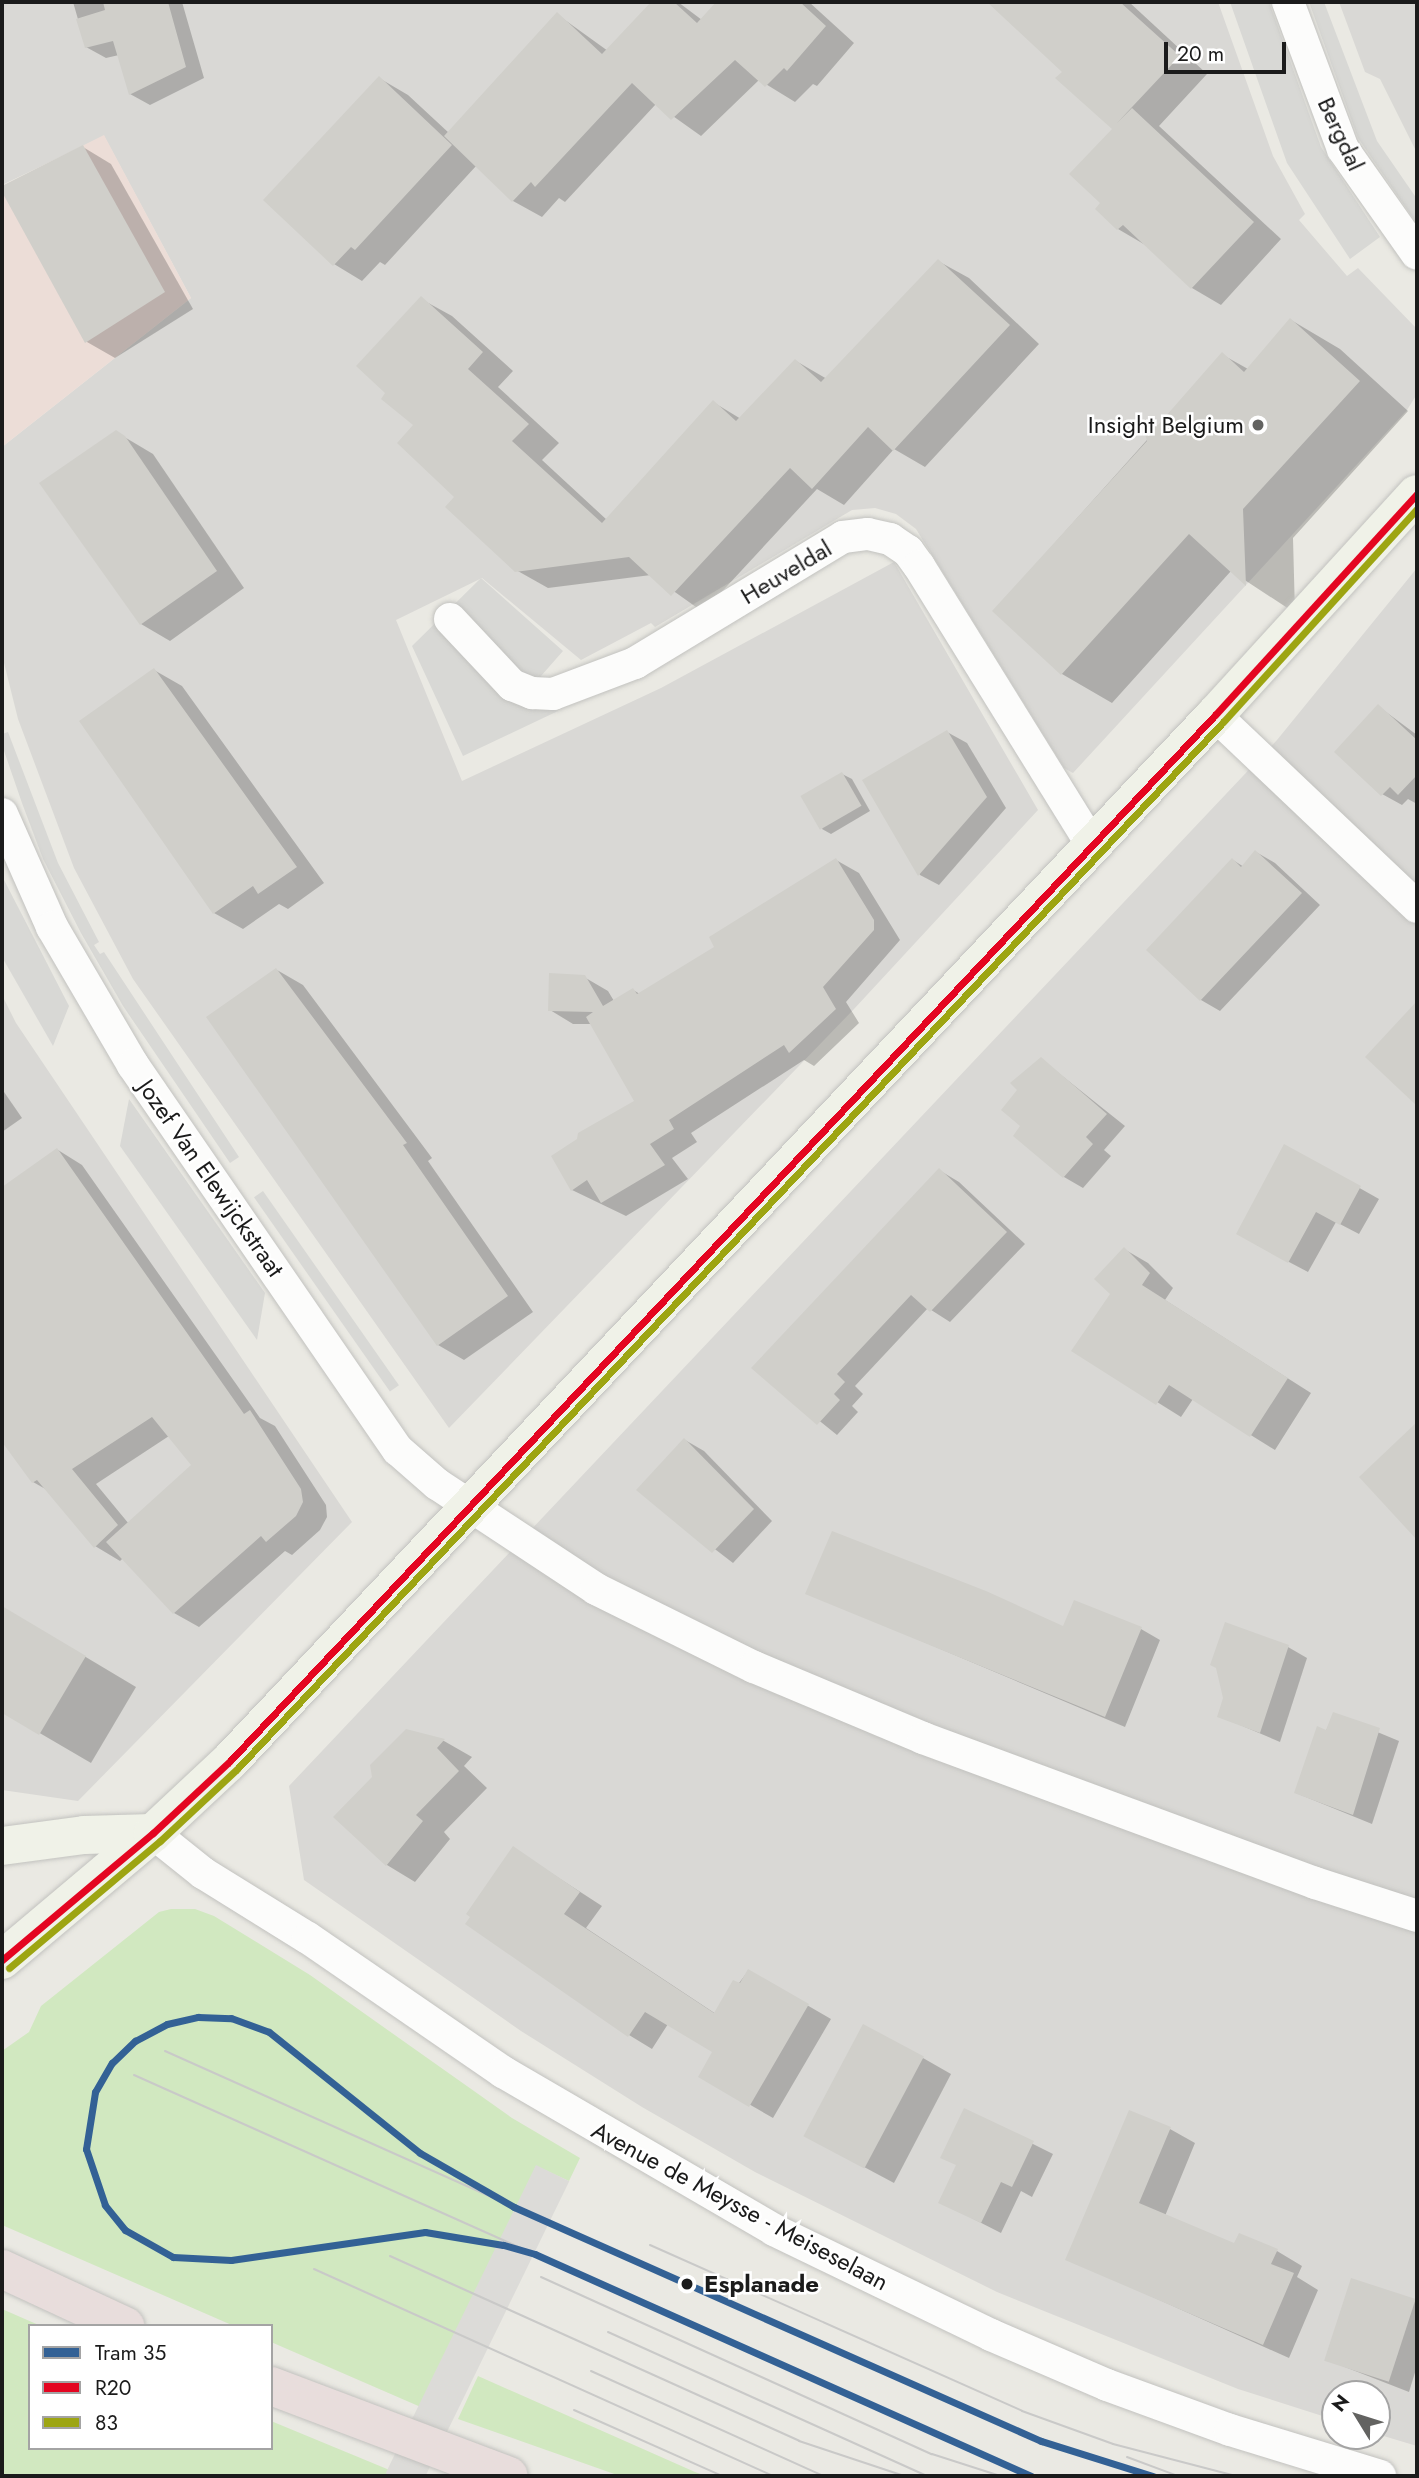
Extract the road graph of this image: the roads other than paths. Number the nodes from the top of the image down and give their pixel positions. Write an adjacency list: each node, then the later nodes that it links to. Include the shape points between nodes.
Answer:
1 (1289, 2): 2 (street, Bergdal, via 1343,149)
2 (1417, 254)
3 (1417, 494): 5 (main road)
4 (450, 619): 7 (street, Heuveldal, via 512,685 532,693 553,694 635,663 843,537 868,534 890,539 919,566)
5 (1215, 715): 7 (main road); 8 (street)
6 (2, 814): 9 (street, Jozef Van Elewijckstraat, via 52,927 133,1065 398,1450)
7 (1092, 845): 9 (main road)
8 (1417, 907)
9 (469, 1506): 10 (main road, via 229,1762); 12 (street, Jozef Van Elewijckstraat, via 596,1590 754,1667 923,1738 1315,1883)
10 (153, 1833): 11 (main road, via 84,1835); 13 (main road); 18 (street, Avenue de Meysse - Meiseselaan, via 203,1873 319,1945 503,2072 774,2230 979,2330 1107,2385 1230,2430)
11 (2, 1846)
12 (1417, 1916)
13 (2, 1960)
14 (2, 2269): 15 (highway)
15 (121, 2324)
16 (273, 2387): 17 (highway)
17 (509, 2476)
18 (1380, 2476)

